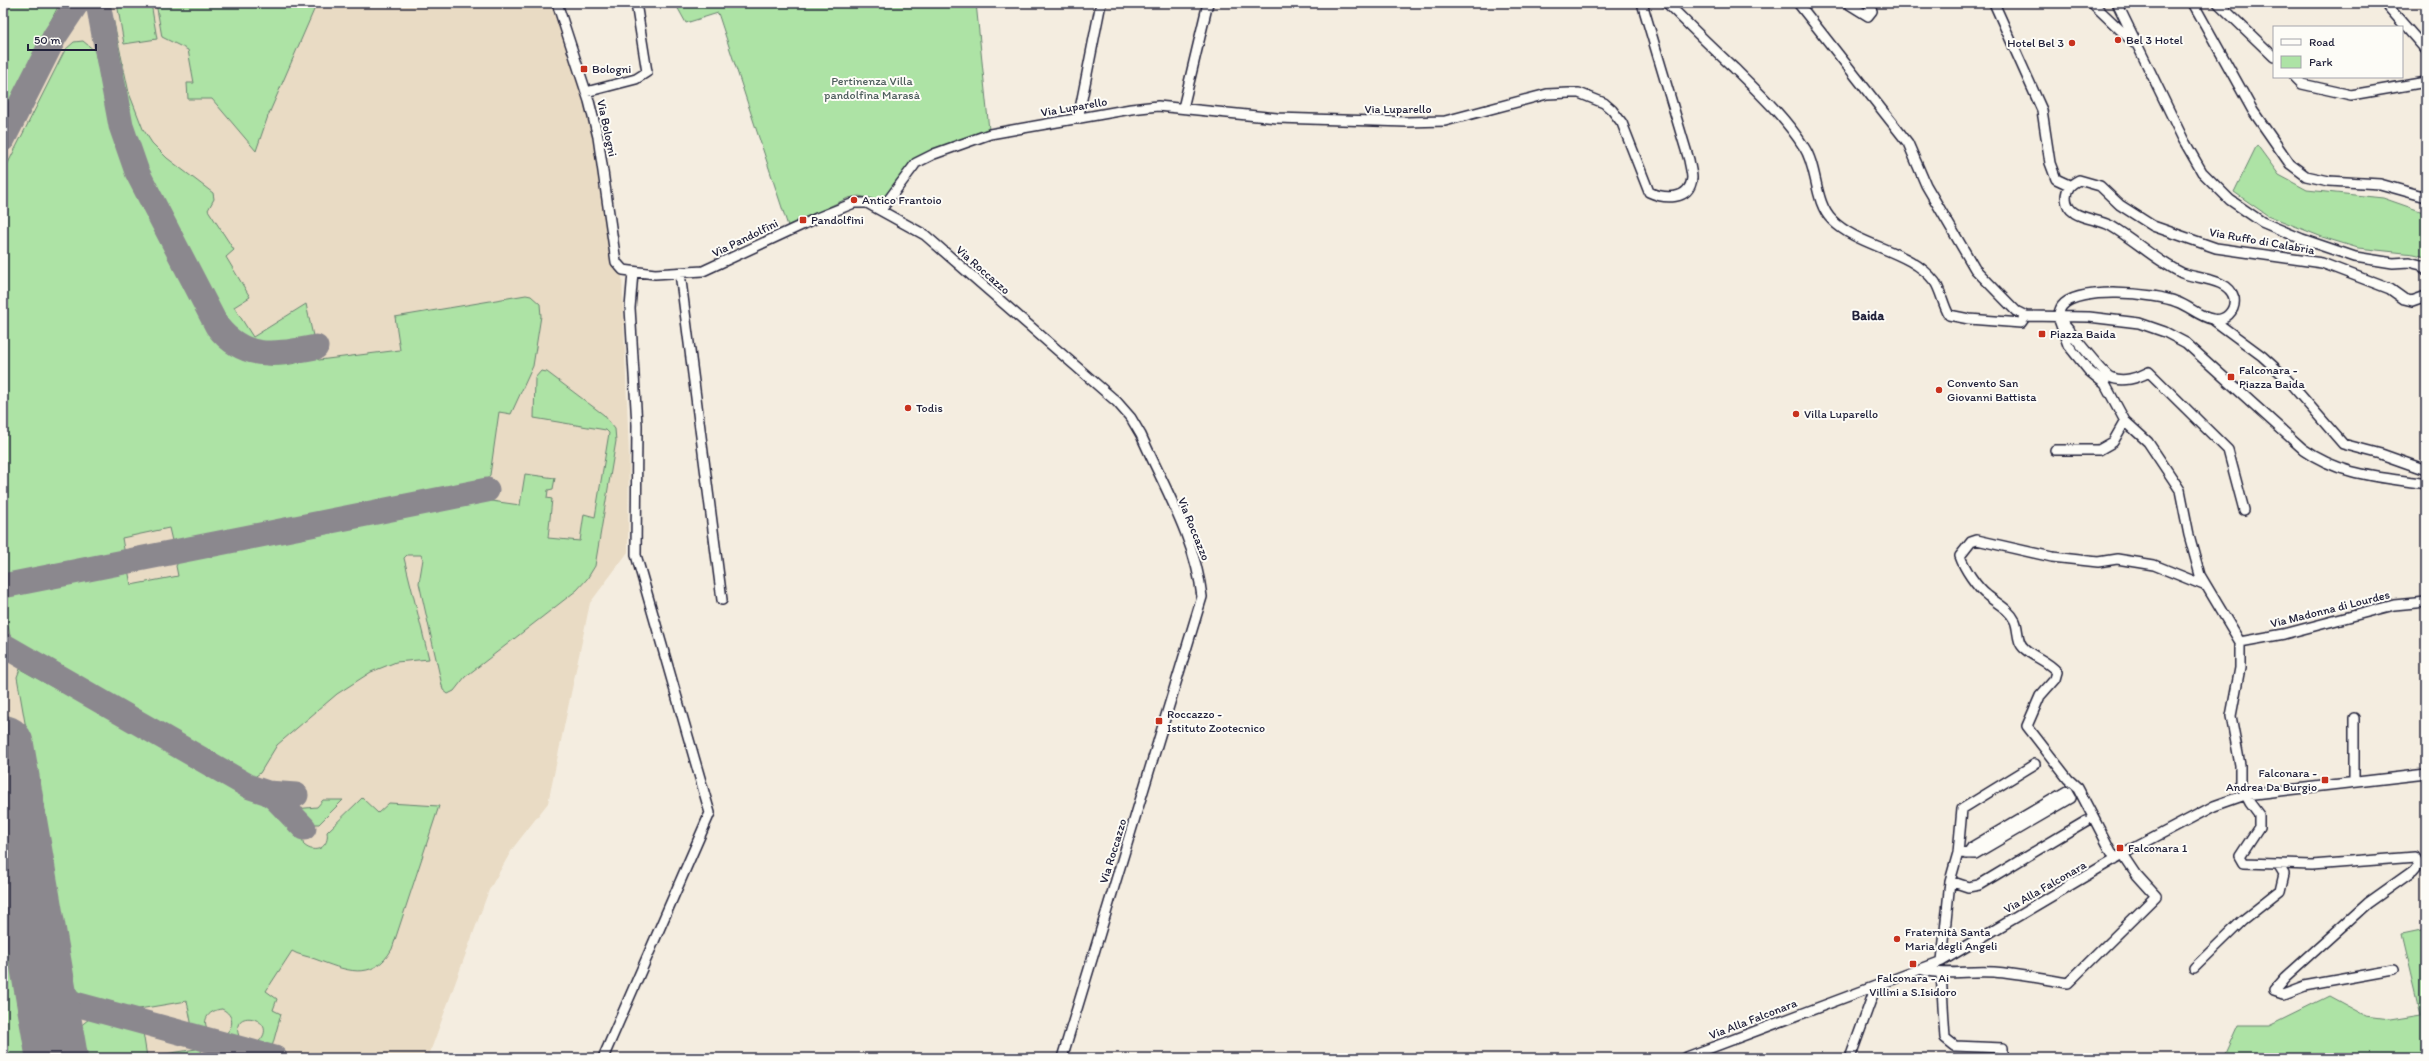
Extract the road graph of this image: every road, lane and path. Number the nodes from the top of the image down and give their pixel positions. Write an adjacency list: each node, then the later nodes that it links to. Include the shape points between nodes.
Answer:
1 (557, 3): 21 (street, Via Bologni)
2 (636, 3): 21 (street, via 647,72 636,79)
3 (1101, 3): 23 (street)
4 (1208, 3): 22 (street)
5 (1642, 3): 22 (street, Via Luparello, via 1692,178 1690,187 1683,194 1671,198 1649,192 1622,123 1612,110 1604,103 1579,93 1547,94 1437,121 1277,118)
6 (1667, 3): 32 (street, via 1766,98 1805,148 1815,173 1821,200 1830,219 1848,233 1916,265 1935,282 1949,315 2021,323)
7 (1798, 3): 32 (street, via 1908,143 1926,185 1975,270 2016,310)
8 (1847, 3): 9 (street, via 1868,16 1872,11)
9 (1869, 3)
10 (1994, 3): 24 (street, via 2042,110 2050,164 2056,179)
11 (2092, 3): 16 (street)
12 (2117, 3): 16 (street, Via Ruffo di Calabria)
13 (2193, 3): 25 (street, via 2253,110 2290,164 2306,176 2329,181 2380,184)
14 (2218, 3): 18 (street)
15 (2385, 3): 17 (street)
16 (2139, 48): 28 (street, Via Ruffo di Calabria, via 2202,172 2230,200 2262,222 2302,239 2355,257 2393,263 2409,262 2421,265)
17 (2426, 50)
18 (2273, 56)
19 (2296, 78): 20 (street, via 2302,84 2351,95)
20 (2426, 82)
21 (586, 92): 27 (street, Via Bologni, via 598,137)
22 (1183, 108): 23 (street, Via Luparello, via 1158,106)
23 (1078, 118): 26 (street, Via Luparello, via 990,134 934,154 916,163)
24 (2069, 185): 31 (street, Via Ruffo di Calabria, via 2079,180 2100,186 2120,205 2154,226 2216,248 2322,264 2390,289 2404,299 2412,301); 34 (street, via 2066,203 2072,212 2083,217 2096,218 2111,226 2182,273 2222,284 2230,291 2234,297 2231,314 2222,320)
25 (2426, 197)
26 (882, 210): 30 (street, Via Pandolfini, via 867,203 854,204 786,231 703,271); 61 (street, Via Roccazzo, via 925,235 1096,384 1131,418 1192,548 1200,576 1202,597 1197,617)
27 (616, 262): 29 (street, Via Pandolfini, via 623,270)
28 (2426, 270)
29 (633, 272): 30 (street, Via Pandolfini); 60 (street, via 630,308 637,425 636,555 710,814)
30 (680, 274): 41 (street)
31 (2426, 296)
32 (2026, 316): 33 (street)
33 (2058, 317): 34 (street, via 2063,305 2075,298 2122,291 2168,299); 35 (street, via 2068,345 2089,371 2105,384); 38 (street, via 2089,317 2139,323 2166,332 2186,343 2303,449 2321,462 2343,471); 39 (street, via 2109,377 2124,380 2140,377 2149,372 2228,450)
34 (2212, 319): 37 (street, via 2283,375 2344,444)
35 (2125, 421): 36 (street, via 2113,442 2099,450); 40 (street, via 2148,442 2180,490 2189,535 2200,575)
36 (2055, 450)
37 (2426, 470)
38 (2426, 484)
39 (2244, 510)
40 (2206, 586): 43 (street); 51 (street, via 2154,565 2127,560 2098,562 2042,556 1977,540 1971,542 1960,556 1962,564 1987,596 2007,610 2015,621 2020,644 2025,650 2052,666 2057,672 2055,679 2040,696 2027,726 2068,779 2078,788)
41 (722, 600)
42 (2426, 602): 43 (street, Via Madonna di Lourdes, via 2394,605 2284,634)
43 (2240, 642): 48 (street, via 2240,668 2231,716 2240,765 2240,784)
44 (2354, 718): 47 (street)
45 (2035, 764): 50 (street, via 1962,809)
46 (2426, 774): 47 (street, Via Alla Falconara)
47 (2354, 781): 48 (street, Via Alla Falconara)
48 (2245, 795): 51 (street, Via Alla Falconara, via 2186,819); 52 (street, via 2259,815 2259,827 2240,856 2244,863)
49 (2086, 820): 53 (street, via 1979,886 1968,887)
50 (1963, 853): 50 (street, via 1975,854 2072,798 2067,791); 53 (street)
51 (2119, 857): 54 (street, Via Alla Falconara); 58 (street, via 2156,896 2068,983 1994,972)
52 (2278, 864): 55 (street, via 2284,874 2280,891 2242,921); 57 (street, via 2312,865 2415,857 2419,864 2414,871 2368,903 2286,977 2274,991 2283,994 2304,986)
53 (1950, 881): 54 (street)
54 (1942, 961): 56 (street, Via Alla Falconara)
55 (2194, 968)
56 (1923, 970): 58 (street); 59 (street, Via Alla Falconara)
57 (2393, 970)
58 (1941, 973): 64 (street, via 1945,1038 1955,1046 2003,1048)
59 (1876, 986): 62 (street, Via Alla Falconara); 63 (street)
60 (603, 1058)
61 (1062, 1058)
62 (1684, 1058)
63 (1850, 1058)
64 (2003, 1058)

